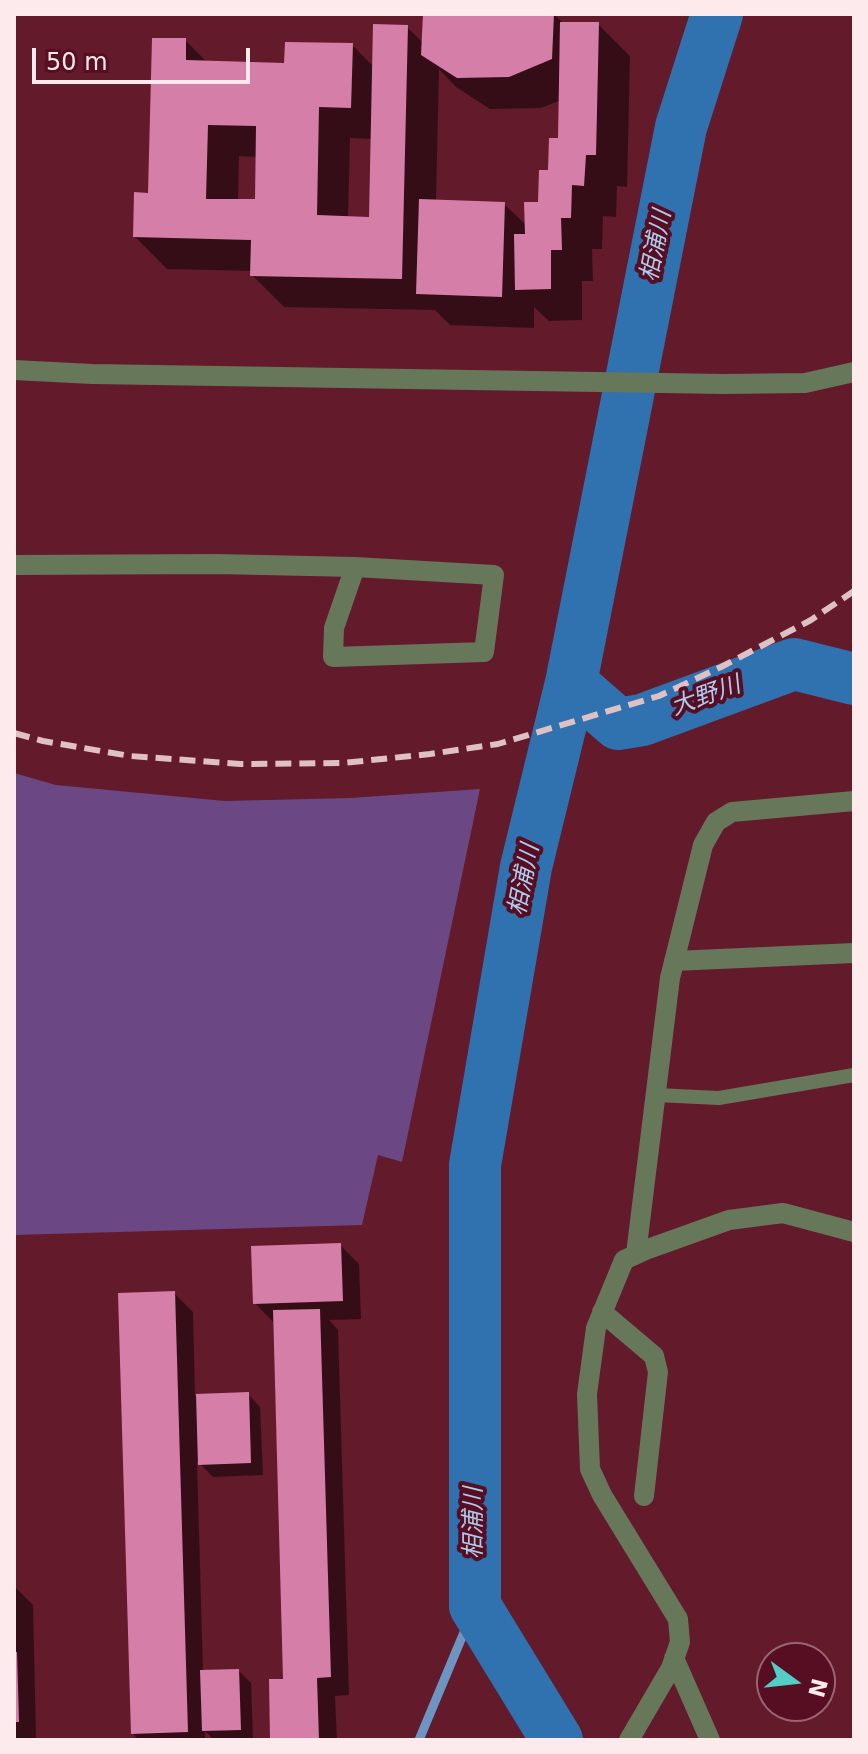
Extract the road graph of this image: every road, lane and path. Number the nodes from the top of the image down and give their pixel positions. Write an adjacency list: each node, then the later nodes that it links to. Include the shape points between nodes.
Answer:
1 (14, 370): 2 (street, via 724,384 805,383)
2 (854, 372)
3 (14, 565): 4 (street)
4 (355, 567): 4 (street, via 494,575 484,652 333,657 334,628)
5 (854, 801): 7 (street, via 732,812 716,822 703,845)
6 (854, 953): 7 (street)
7 (674, 961): 9 (street)
8 (854, 1075): 9 (lane, via 719,1098)
9 (656, 1095): 11 (street)
10 (854, 1232): 11 (street, via 783,1213 729,1220)
11 (636, 1254): 12 (street, via 624,1260)
12 (602, 1312): 13 (street, via 654,1356 658,1372); 14 (street, via 587,1394 590,1469 678,1619 680,1642)
13 (644, 1496)
14 (673, 1663): 15 (street); 16 (street)
15 (629, 1740)
16 (710, 1740)

